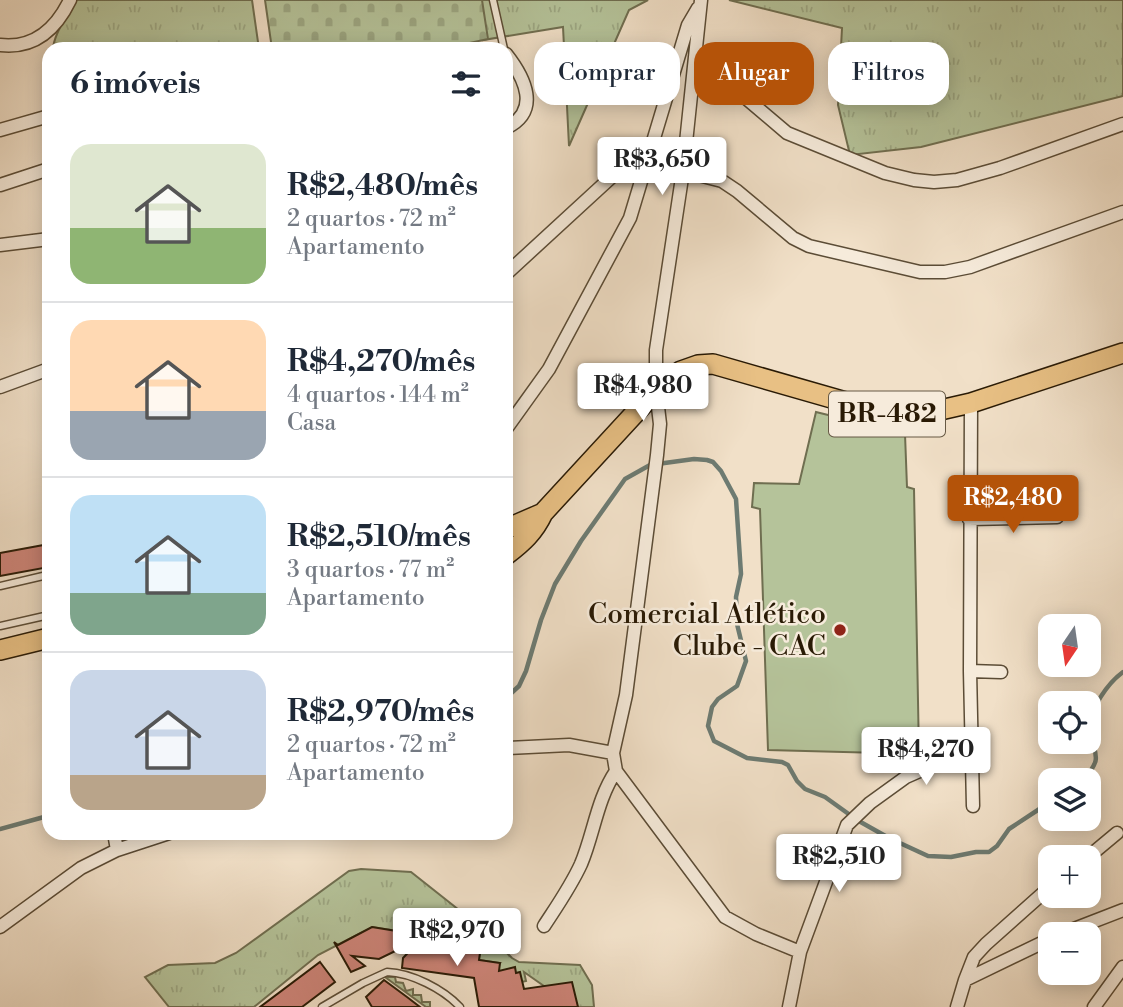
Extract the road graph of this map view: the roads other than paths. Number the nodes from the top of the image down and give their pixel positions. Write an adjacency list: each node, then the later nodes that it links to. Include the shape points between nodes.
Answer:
1 (70, 0): 6 (street, via 44,35 26,44)
2 (493, 0): 4 (lane)
3 (700, 2): 5 (street); 14 (street, via 688,25)
4 (502, 42)
5 (697, 42)
6 (0, 45)
7 (513, 63): 11 (street, via 526,91 527,107)
8 (694, 71): 16 (street)
9 (754, 105): 12 (street, via 787,133 885,173 934,182 1000,168)
10 (42, 118): 13 (street)
11 (513, 123)
12 (1123, 124)
13 (0, 130)
14 (650, 152): 21 (street, via 630,160); 27 (street, via 630,218 549,369)
15 (42, 171): 17 (street)
16 (683, 171): 18 (street, via 722,181 809,246 920,272 970,267); 25 (street, via 659,323)
17 (0, 185)
18 (1123, 212)
19 (42, 240): 20 (street)
20 (0, 245)
21 (513, 268)
22 (1123, 354): 26 (highway, BR-482)
23 (42, 372): 24 (street)
24 (0, 387)
25 (656, 390): 26 (highway, BR-482, via 681,371 713,364 891,415 915,416); 28 (highway, BR-482); 43 (street, via 660,424 656,470)
26 (971, 403): 30 (street)
27 (513, 419)
28 (543, 513): 31 (highway, BR-482); 32 (highway, BR-482, via 535,530)
29 (1057, 517): 30 (street)
30 (969, 519): 39 (street)
31 (513, 526)
32 (513, 550)
33 (42, 576): 34 (lane)
34 (0, 586)
35 (42, 617): 36 (lane)
36 (0, 626)
37 (42, 640): 38 (highway)
38 (0, 650)
39 (970, 671): 40 (street); 42 (street)
40 (1001, 672)
41 (513, 748): 43 (street, via 569,745)
42 (973, 752): 45 (street); 57 (street, via 906,777 847,825)
43 (613, 753): 44 (street)
44 (616, 771): 54 (street, via 581,864); 57 (street, via 726,917)
45 (973, 806)
46 (1117, 833): 49 (street)
47 (115, 840): 50 (street)
48 (148, 840): 50 (street)
49 (1101, 846)
50 (117, 850): 55 (street, via 80,868)
51 (1038, 898): 59 (street, via 974,957)
52 (1123, 910): 53 (street)
53 (1092, 922)
54 (544, 926)
55 (0, 927)
56 (1038, 945): 59 (street)
57 (800, 952): 62 (street)
58 (1123, 967): 64 (street)
59 (965, 980): 63 (street)
60 (322, 1007): 61 (lane, via 387,972 430,986)
61 (460, 1007)
62 (789, 1007)
63 (957, 1007)
64 (1094, 1007)

